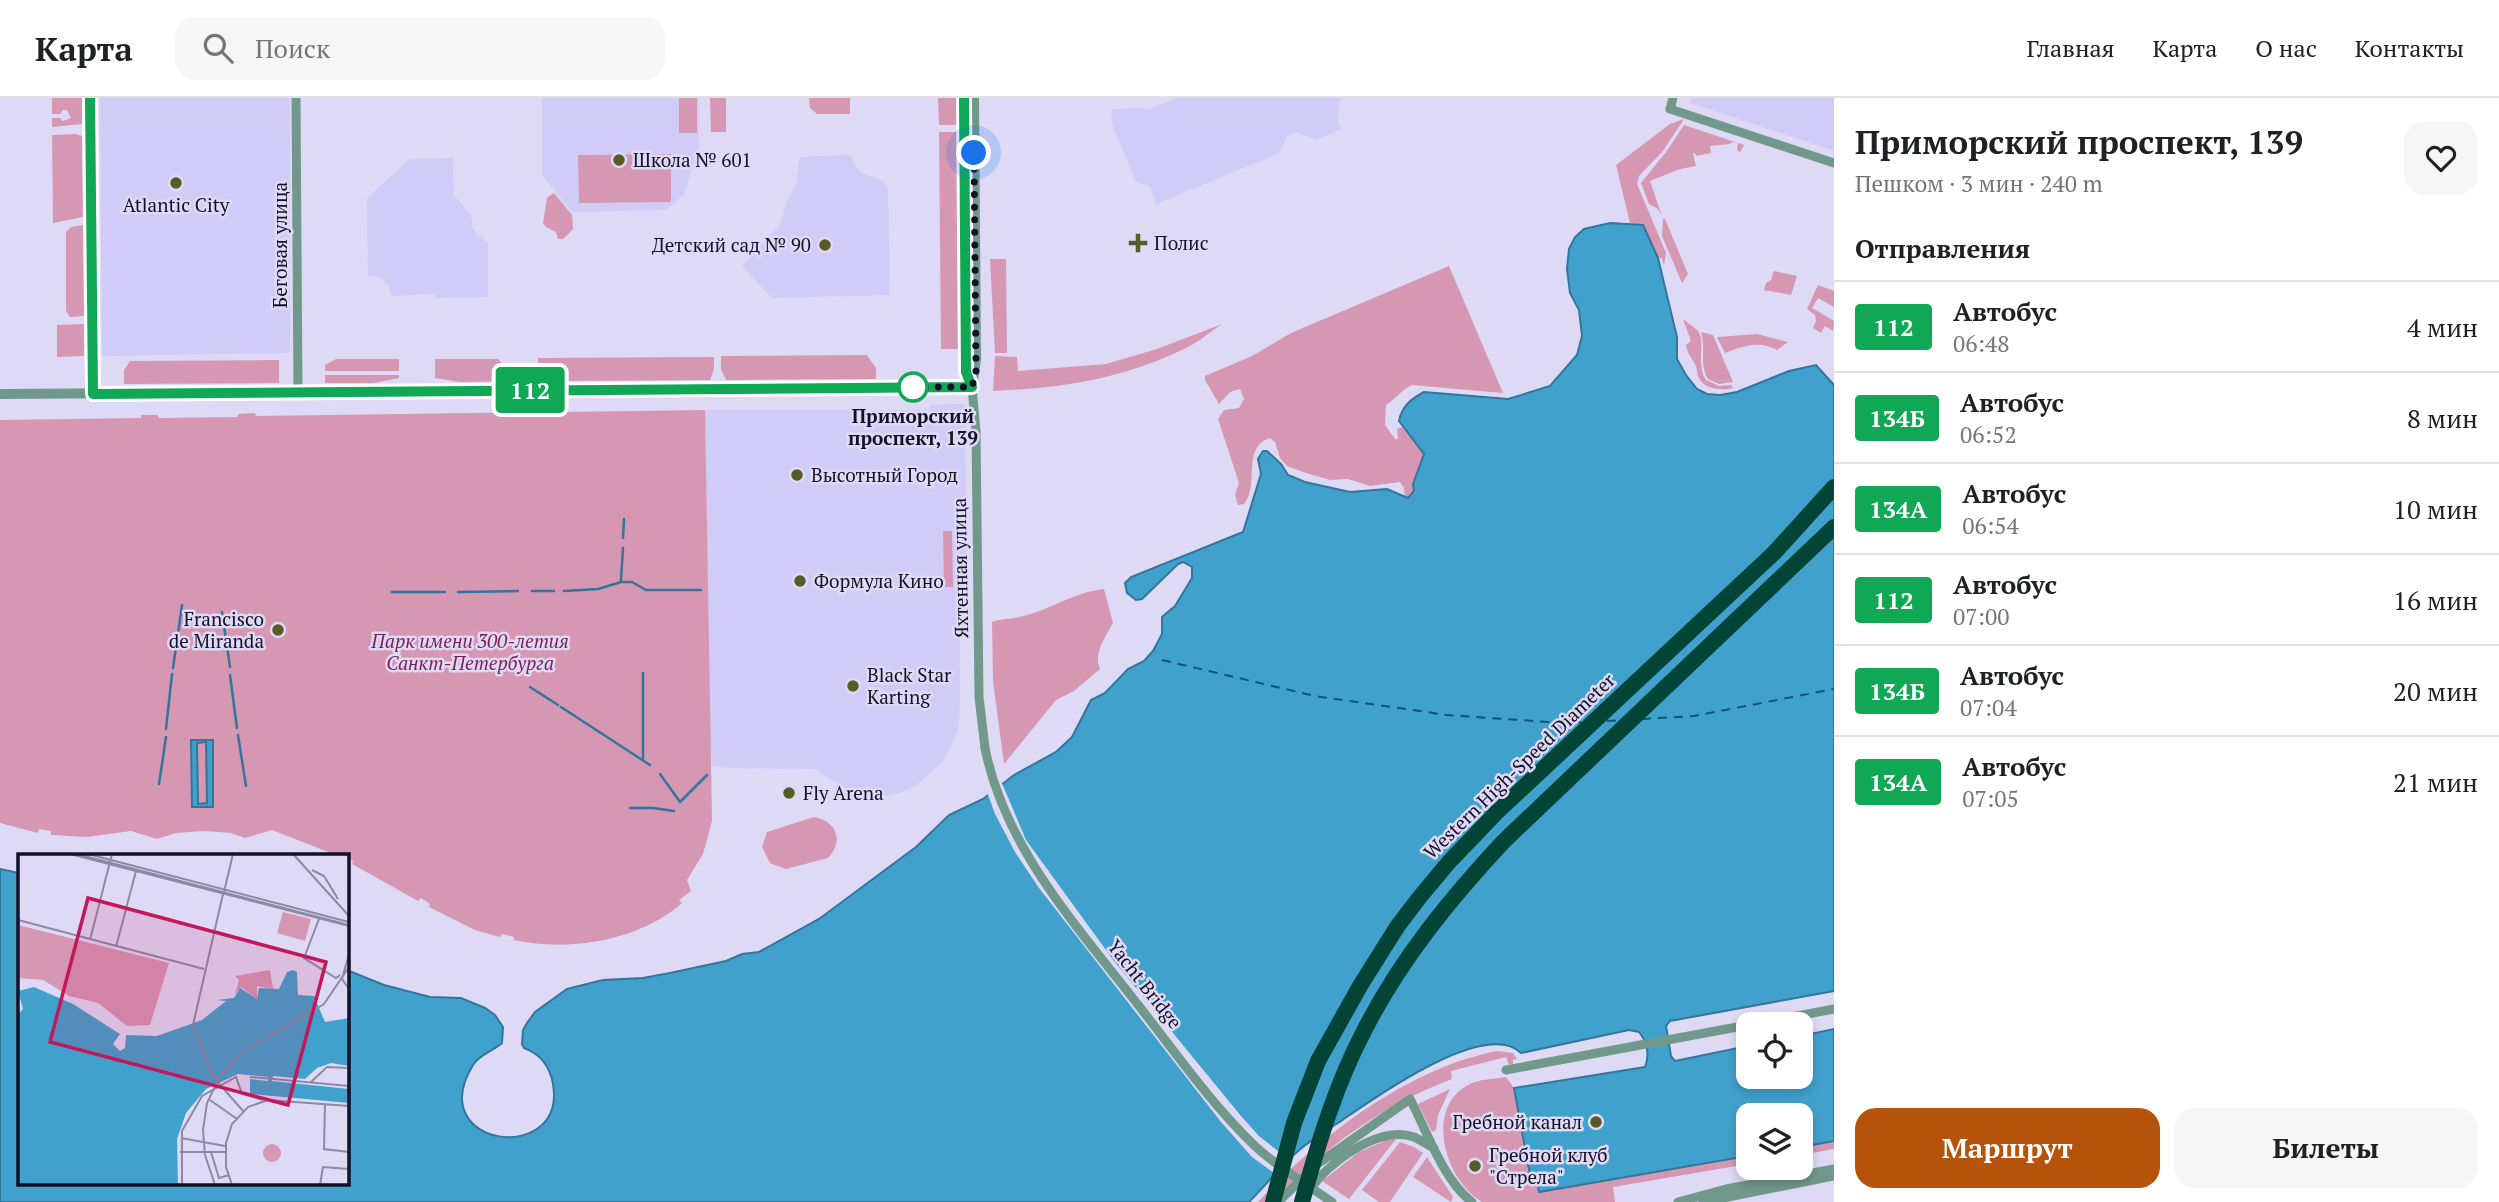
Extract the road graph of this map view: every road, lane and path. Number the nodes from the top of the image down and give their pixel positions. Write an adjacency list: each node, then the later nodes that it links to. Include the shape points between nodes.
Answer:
1 (90, 98): 10 (street)
2 (296, 98): 8 (street, Беговая улица)
3 (964, 98): 7 (street, Яхтенная улица, via 966,372)
4 (974, 98): 7 (street, Яхтенная улица, via 976,372)
5 (1673, 98): 6 (street, via 1670,109)
6 (1834, 163)
7 (972, 387): 8 (street); 13 (street, Яхтенная улица, via 979,697)
8 (298, 392): 10 (street)
9 (0, 394): 10 (street)
10 (93, 394)
11 (1834, 487): 21 (highway, Western High-Speed Diameter, bridge, via 1773,553 1497,812 1419,898 1360,986 1318,1060 1294,1123)
12 (1834, 527): 22 (highway, bridge, via 1504,841 1462,887 1406,959 1362,1033 1321,1135)
13 (985, 748): 23 (street, Yacht Bridge, bridge, via 1012,829 1098,953 1255,1146)
14 (1834, 1009): 15 (street)
15 (1813, 1013)
16 (1736, 1027): 17 (street)
17 (1506, 1070)
18 (1436, 1149): 21 (street, via 1410,1099 1322,1159); 22 (street, via 1413,1137 1374,1139 1317,1179); 24 (street, via 1455,1185)
19 (1834, 1169): 25 (street)
20 (1834, 1176): 26 (street)
21 (1275, 1202)
22 (1303, 1202)
23 (1332, 1202)
24 (1472, 1202)
25 (1678, 1202)
26 (1703, 1202)

